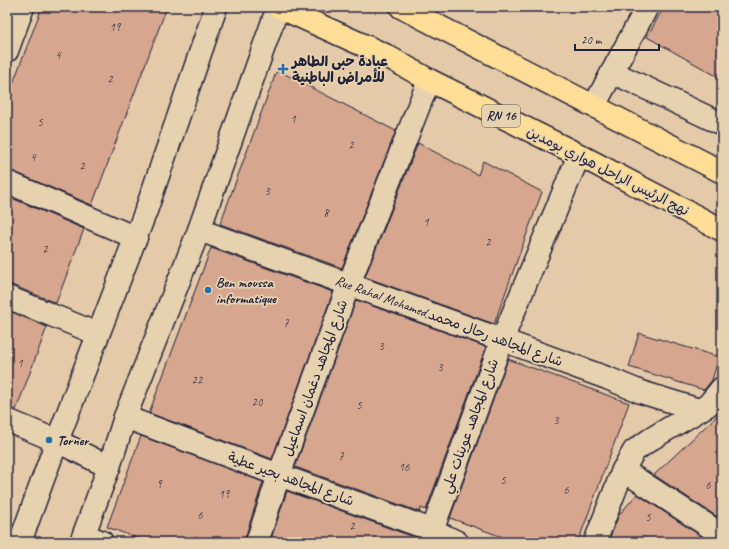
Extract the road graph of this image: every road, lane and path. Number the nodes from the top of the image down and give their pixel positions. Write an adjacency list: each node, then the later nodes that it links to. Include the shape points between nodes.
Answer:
1 (23, 7): 6 (street)
2 (216, 7): 16 (street)
3 (278, 7): 8 (main road, نهج الرئيس الراحل هواري بومدين / RN 16, via 385,55); 14 (street)
4 (401, 7): 9 (main road)
5 (648, 7): 7 (street)
6 (7, 51)
7 (612, 72): 9 (street); 10 (street)
8 (429, 80): 11 (main road, نهج الرئيس الراحل هواري بومدين / RN 16); 17 (street, شارع المجاهد دغمان اسماعيل)
9 (594, 106): 12 (main road)
10 (722, 124)
11 (579, 155): 15 (main road, نهج الرئيس الراحل هواري بومدين / RN 16); 20 (street, شارع المجاهد عوينات علي)
12 (722, 172)
13 (7, 182): 16 (street)
14 (199, 230): 17 (street, Rue Rahal Mohamed,شارع المجاهد رحال محمد); 23 (street)
15 (722, 230)
16 (136, 238): 19 (street)
17 (349, 284): 20 (street, Rue Rahal Mohamed,شارع المجاهد رحال محمد); 28 (street, شارع المجاهد دغمان اسماعيل)
18 (7, 298): 19 (street)
19 (98, 334): 25 (street)
20 (502, 340): 22 (street, Rue Rahal Mohamed,شارع المجاهد رحال محمد, via 641,392); 30 (street, شارع المجاهد عوينات علي)
21 (722, 388): 22 (street, via 708,405)
22 (700, 410): 27 (street, via 634,451)
23 (125, 417): 26 (street); 28 (street, شارع المجاهد بحير عطية)
24 (7, 420): 25 (street)
25 (56, 441): 26 (street); 32 (street)
26 (109, 467): 31 (street)
27 (623, 470): 29 (street); 35 (street)
28 (280, 475): 30 (street, شارع المجاهد بحير عطية); 33 (street, شارع المجاهد دغمان اسماعيل)
29 (722, 535)
30 (430, 536): 34 (street, شارع المجاهد بحير عطية)
31 (89, 540)
32 (20, 542)
33 (257, 542)
34 (457, 542)
35 (595, 542)

